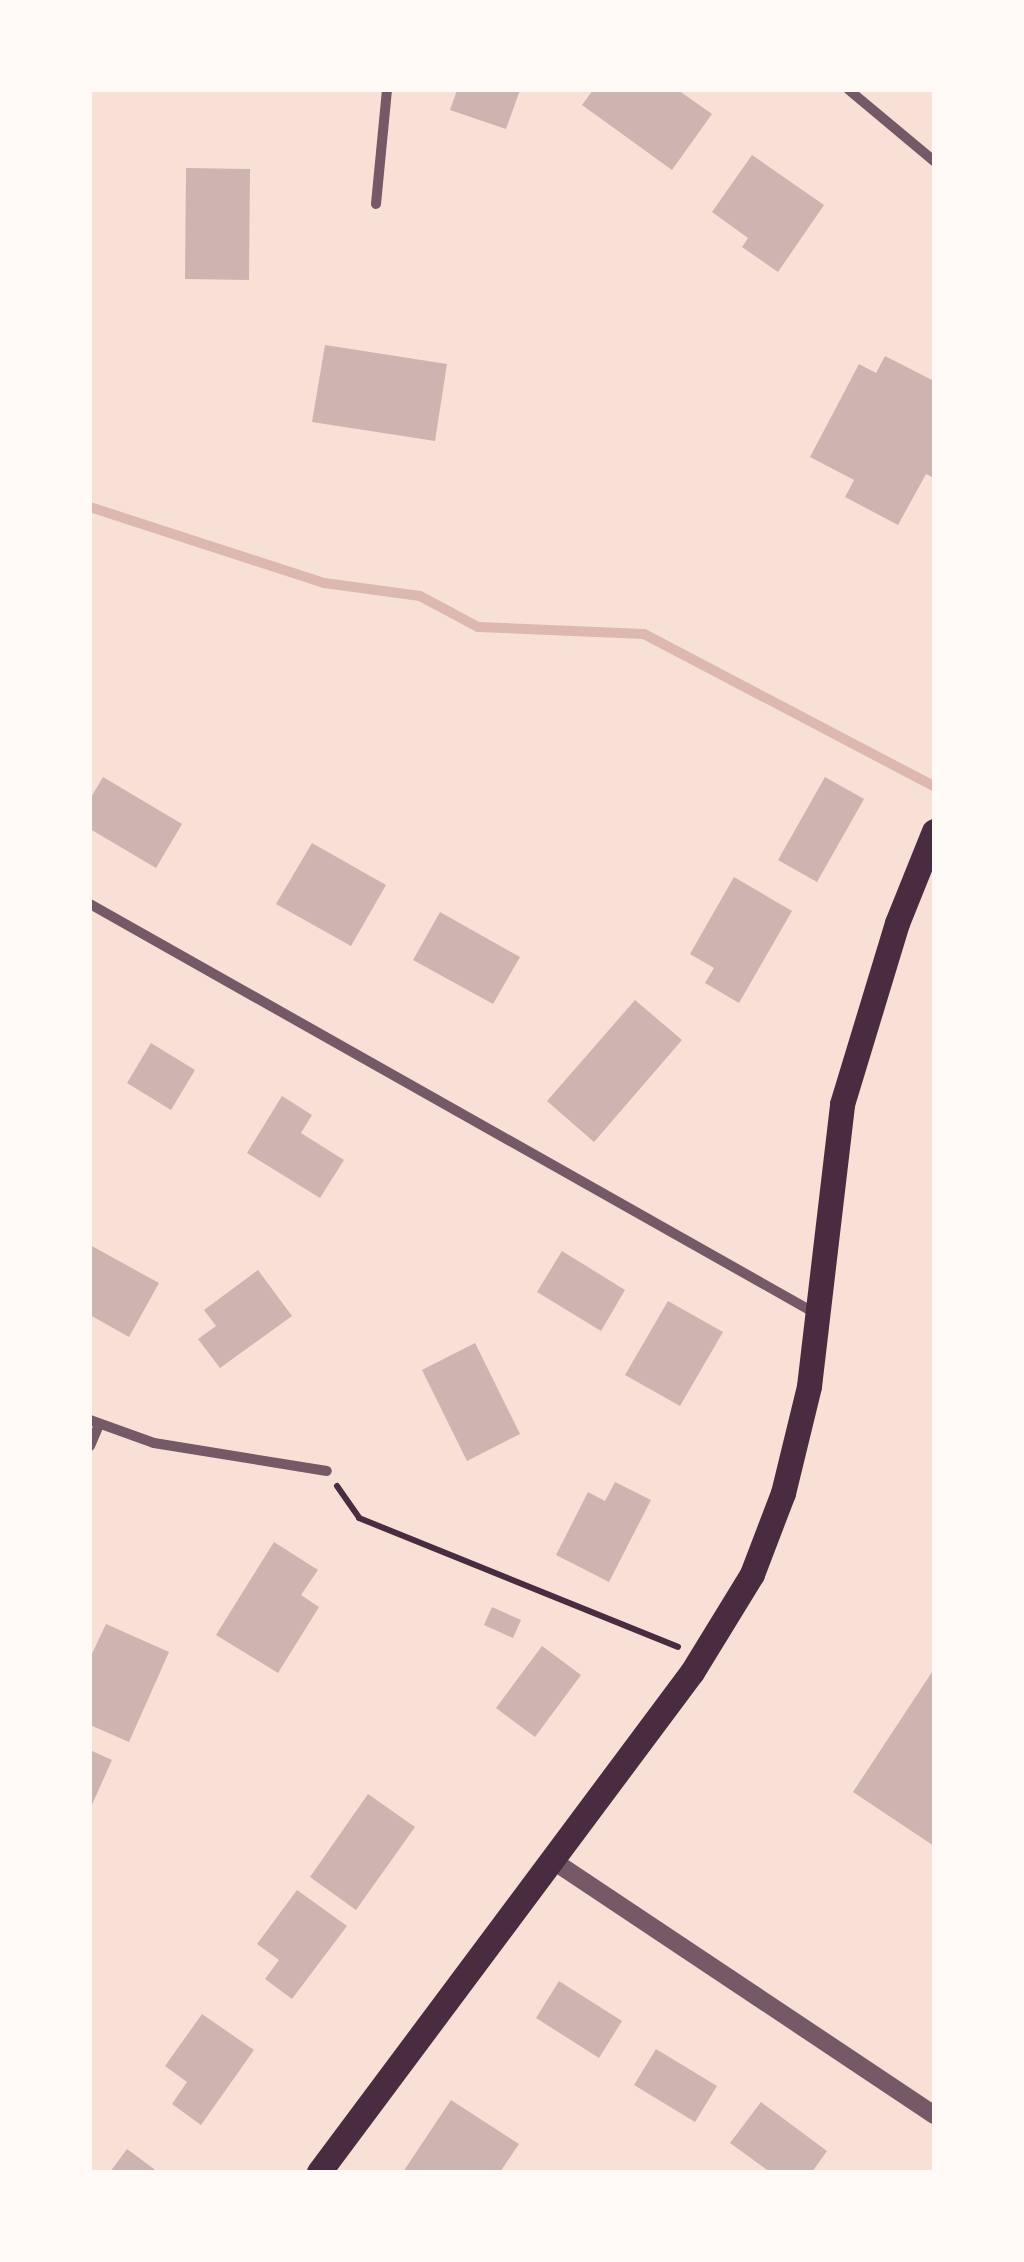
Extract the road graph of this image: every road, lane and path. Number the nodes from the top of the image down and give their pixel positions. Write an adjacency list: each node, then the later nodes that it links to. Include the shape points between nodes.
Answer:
1 (388, 90): 4 (street)
2 (849, 90): 3 (street)
3 (934, 161)
4 (376, 204)
5 (934, 831): 7 (main road, via 897,922 842,1104)
6 (90, 904): 7 (street)
7 (820, 1316): 11 (main road, via 809,1386 767,1540)
8 (95, 1422): 9 (street); 10 (street, via 154,1443)
9 (90, 1446)
10 (326, 1470): 11 (path, via 359,1518)
11 (702, 1657): 12 (main road)
12 (552, 1860): 13 (street); 14 (main road)
13 (934, 2114)
14 (320, 2172)

